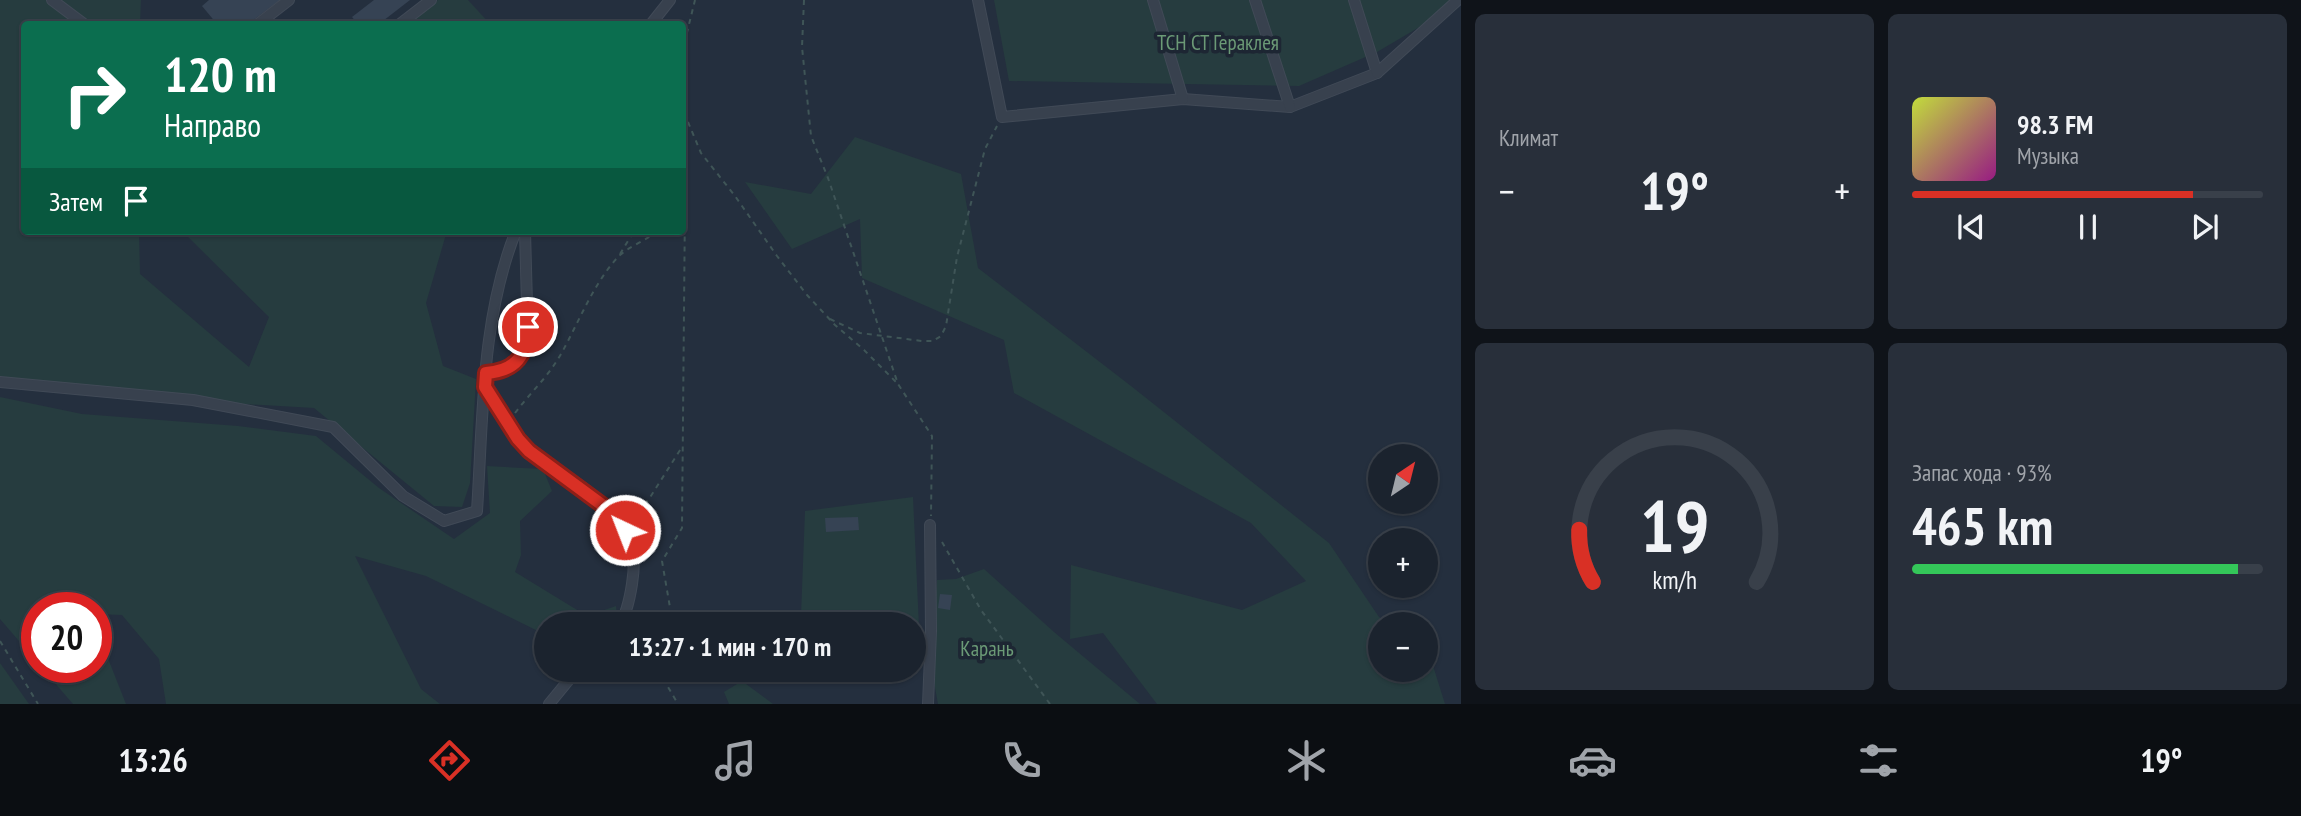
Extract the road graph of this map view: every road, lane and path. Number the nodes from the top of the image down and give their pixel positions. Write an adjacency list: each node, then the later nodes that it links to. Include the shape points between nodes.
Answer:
1 (52, 0): 12 (street)
2 (289, 0): 13 (street)
3 (431, 0): 14 (street)
4 (670, 0): 15 (street)
5 (695, 0): 16 (path)
6 (804, 0): 33 (path, via 802,47 810,136)
7 (978, 0): 21 (street)
8 (1153, 0): 18 (street)
9 (1255, 0): 19 (street)
10 (1354, 0): 17 (street)
11 (1458, 0): 17 (street)
12 (80, 21)
13 (262, 21)
14 (404, 21)
15 (653, 21)
16 (686, 37)
17 (1377, 73): 19 (street)
18 (1183, 99): 19 (street); 21 (street)
19 (1290, 107)
20 (686, 113): 22 (path)
21 (1002, 117): 30 (path, via 985,149 941,336 922,341 860,333)
22 (688, 122): 23 (path); 30 (path, via 701,153 792,276)
23 (686, 130)
24 (514, 235): 31 (street, via 506,255)
25 (524, 235): 31 (street, via 527,342 522,357 511,366)
26 (632, 235): 29 (path)
27 (652, 235): 29 (path)
28 (684, 235): 36 (path)
29 (620, 254): 35 (path, via 545,380)
30 (830, 319): 33 (path)
31 (486, 373): 34 (street)
32 (0, 382): 34 (street, via 193,400 333,427 403,496 444,520 477,512)
33 (898, 384): 37 (path, via 932,436)
34 (485, 387): 35 (street)
35 (508, 422): 38 (street, via 529,451 601,503)
36 (683, 445): 38 (path); 40 (path, via 682,528 662,561)
37 (930, 524): 47 (street); 48 (path, via 981,610)
38 (625, 530): 39 (street, via 632,544 634,568)
39 (625, 612)
40 (671, 612)
41 (0, 641): 44 (path)
42 (567, 682): 45 (street)
43 (664, 682): 46 (path)
44 (38, 704)
45 (549, 704)
46 (678, 704)
47 (928, 704)
48 (1050, 704)

